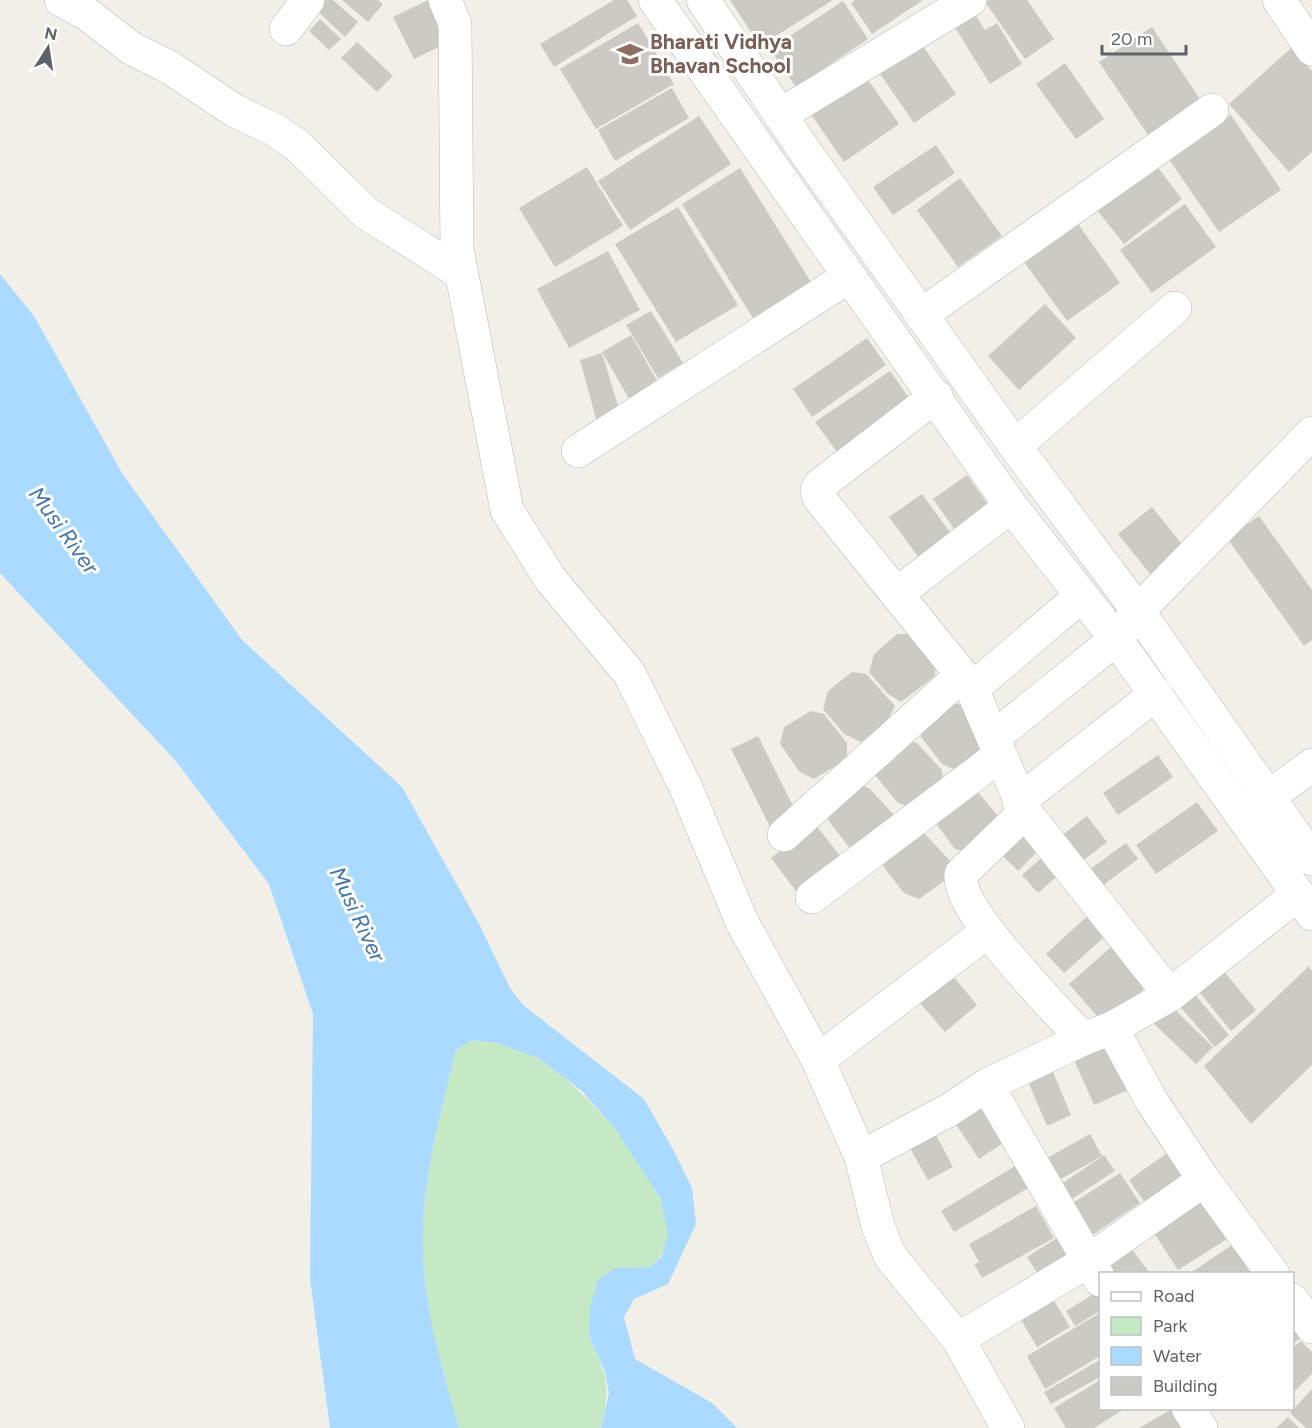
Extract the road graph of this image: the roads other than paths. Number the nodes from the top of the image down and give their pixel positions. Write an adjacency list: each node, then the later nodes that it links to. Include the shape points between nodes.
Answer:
1 (61, 0): 12 (street, via 87,14 131,48 169,67 235,111 275,130 297,146 366,213)
2 (308, 0): 8 (street)
3 (445, 0): 12 (street, via 454,24 457,249)
4 (655, 0): 13 (street)
5 (703, 0): 11 (street)
6 (970, 0): 11 (street)
7 (1279, 0): 9 (street)
8 (286, 29)
9 (1312, 49)
10 (1212, 110): 15 (street)
11 (780, 115): 15 (street)
12 (461, 273): 38 (street, via 507,510 551,579 629,673 686,788 742,922)
13 (848, 277): 16 (street); 19 (street)
14 (1176, 308): 18 (street)
15 (921, 315): 18 (street)
16 (936, 396): 20 (street); 21 (street, via 817,490 819,498)
17 (1312, 433): 23 (street)
18 (1015, 446): 23 (street)
19 (578, 451)
20 (1011, 507): 21 (street); 22 (street)
21 (898, 593): 25 (street)
22 (1081, 596): 24 (street); 25 (street)
23 (1138, 611): 24 (street); 29 (street)
24 (1116, 639): 26 (street); 27 (street)
25 (967, 682): 27 (street); 31 (street)
26 (1156, 694): 30 (street); 34 (street)
27 (996, 747): 30 (street); 33 (street)
28 (1312, 765): 29 (street)
29 (1267, 798): 32 (street)
30 (1022, 807): 35 (street, via 961,874 962,888); 36 (street)
31 (784, 835)
32 (1312, 859)
33 (812, 897)
34 (1305, 904): 36 (street)
35 (987, 932): 37 (street); 38 (street)
36 (1170, 995): 37 (street)
37 (1098, 1033): 39 (street); 41 (street, via 1151,1100)
38 (818, 1060): 40 (street)
39 (987, 1085): 40 (street, via 949,1110); 42 (street)
40 (861, 1156): 46 (street, via 878,1226 890,1256)
41 (1204, 1180): 42 (street); 43 (street)
42 (1094, 1271): 46 (street)
43 (1272, 1272)
44 (1294, 1301): 45 (street)
45 (1312, 1327)
46 (958, 1340): 48 (street)
47 (1189, 1410): 49 (street)
48 (1008, 1428)
49 (1201, 1428)

